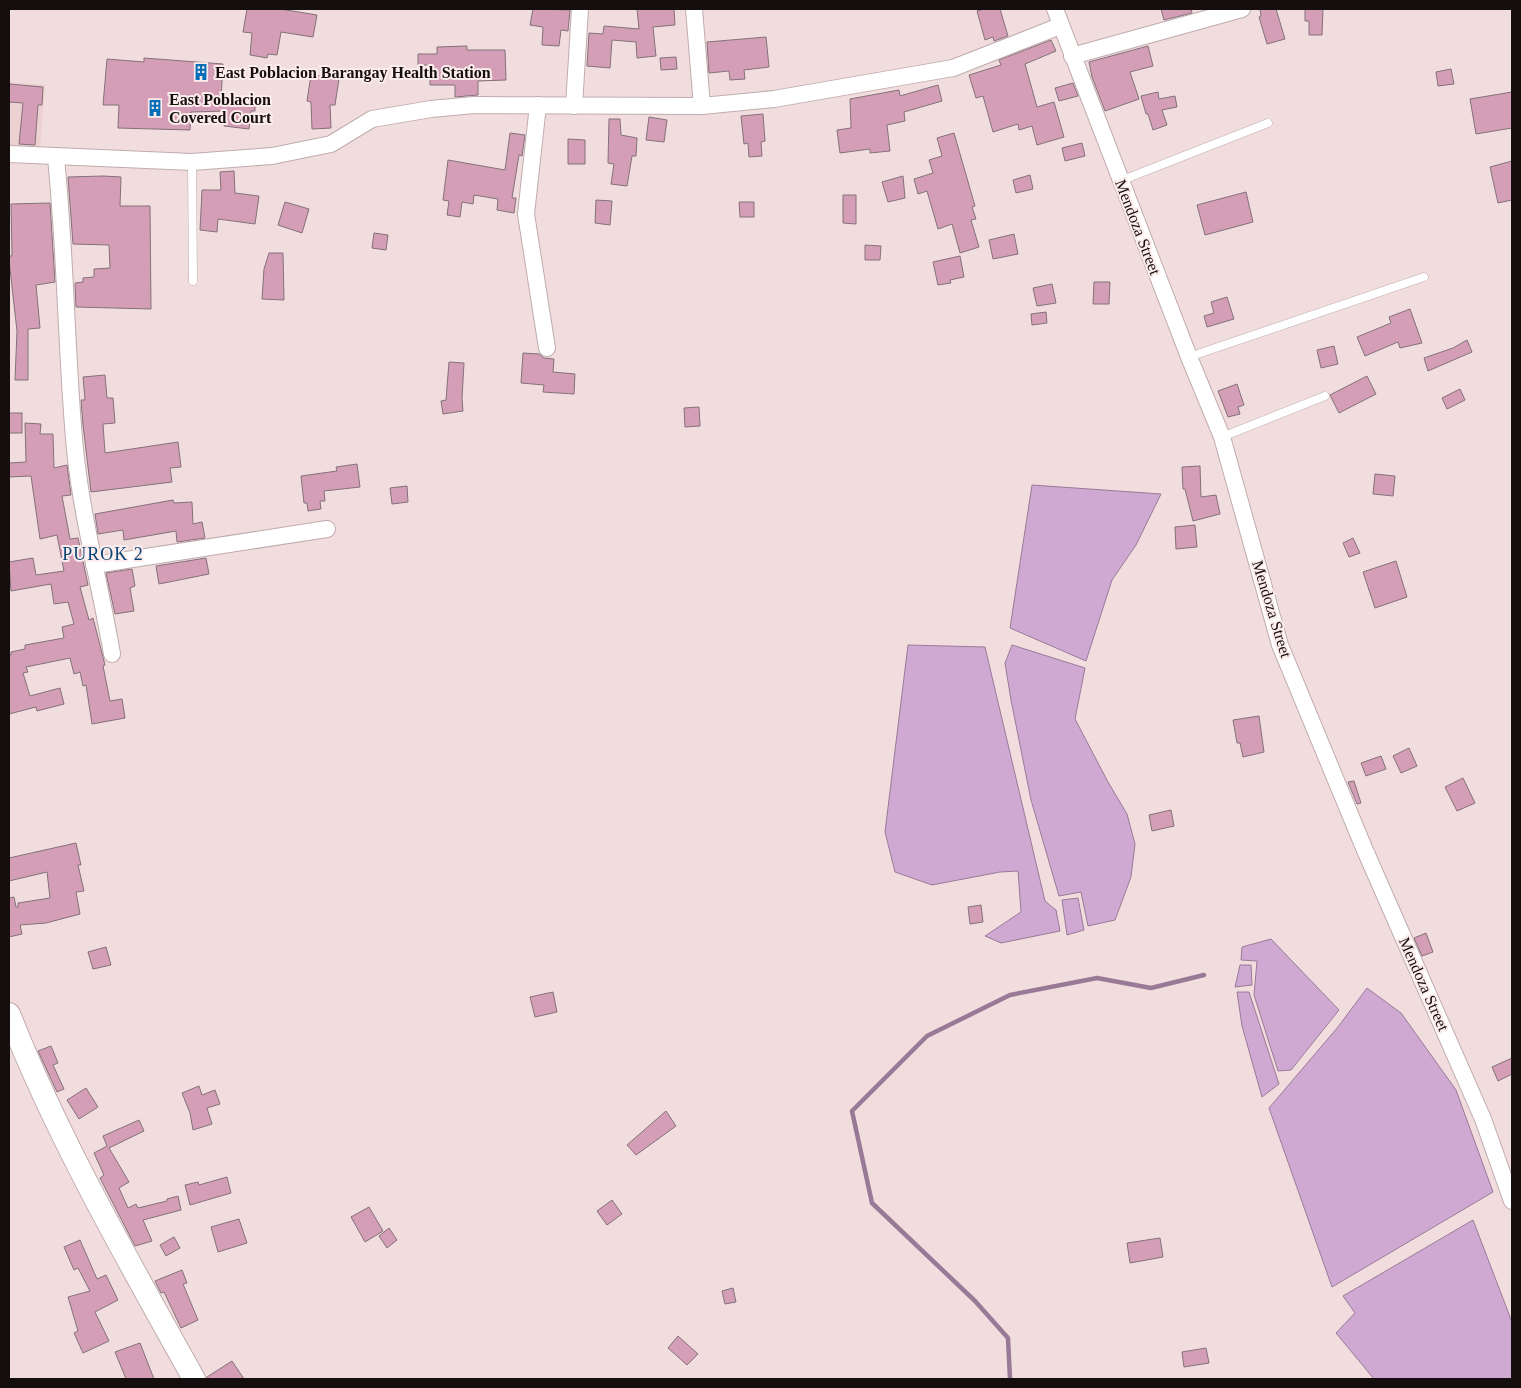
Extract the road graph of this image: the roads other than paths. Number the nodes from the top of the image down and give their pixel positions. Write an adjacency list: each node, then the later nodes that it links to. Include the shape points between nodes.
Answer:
1 (580, 9): 8 (street)
2 (694, 9): 9 (street)
3 (1055, 9): 5 (street, Mendoza Street)
4 (1242, 9): 6 (street)
5 (1060, 26): 6 (street, Mendoza Street); 9 (street, via 952,68 774,99)
6 (1072, 56): 14 (street, Mendoza Street)
7 (538, 105): 8 (street); 13 (street, via 431,109 372,119 330,144 272,156); 17 (street, via 526,214)
8 (574, 106): 9 (street)
9 (702, 106)
10 (1268, 123): 14 (lane)
11 (9, 154): 12 (street)
12 (56, 158): 13 (street); 22 (street, via 64,235 73,427 81,499)
13 (192, 162): 16 (lane)
14 (1120, 181): 18 (street, Mendoza Street)
15 (1424, 277): 18 (lane)
16 (192, 280)
17 (546, 348)
18 (1189, 357): 20 (street, Mendoza Street)
19 (1325, 396): 20 (lane)
20 (1222, 436): 25 (street, Mendoza Street, via 1280,645 1364,848 1483,1119)
21 (327, 529): 22 (street)
22 (94, 566): 23 (street)
23 (112, 654)
24 (9, 1014): 26 (street, via 32,1072 58,1124 125,1255)
25 (1512, 1201)
26 (194, 1379)

